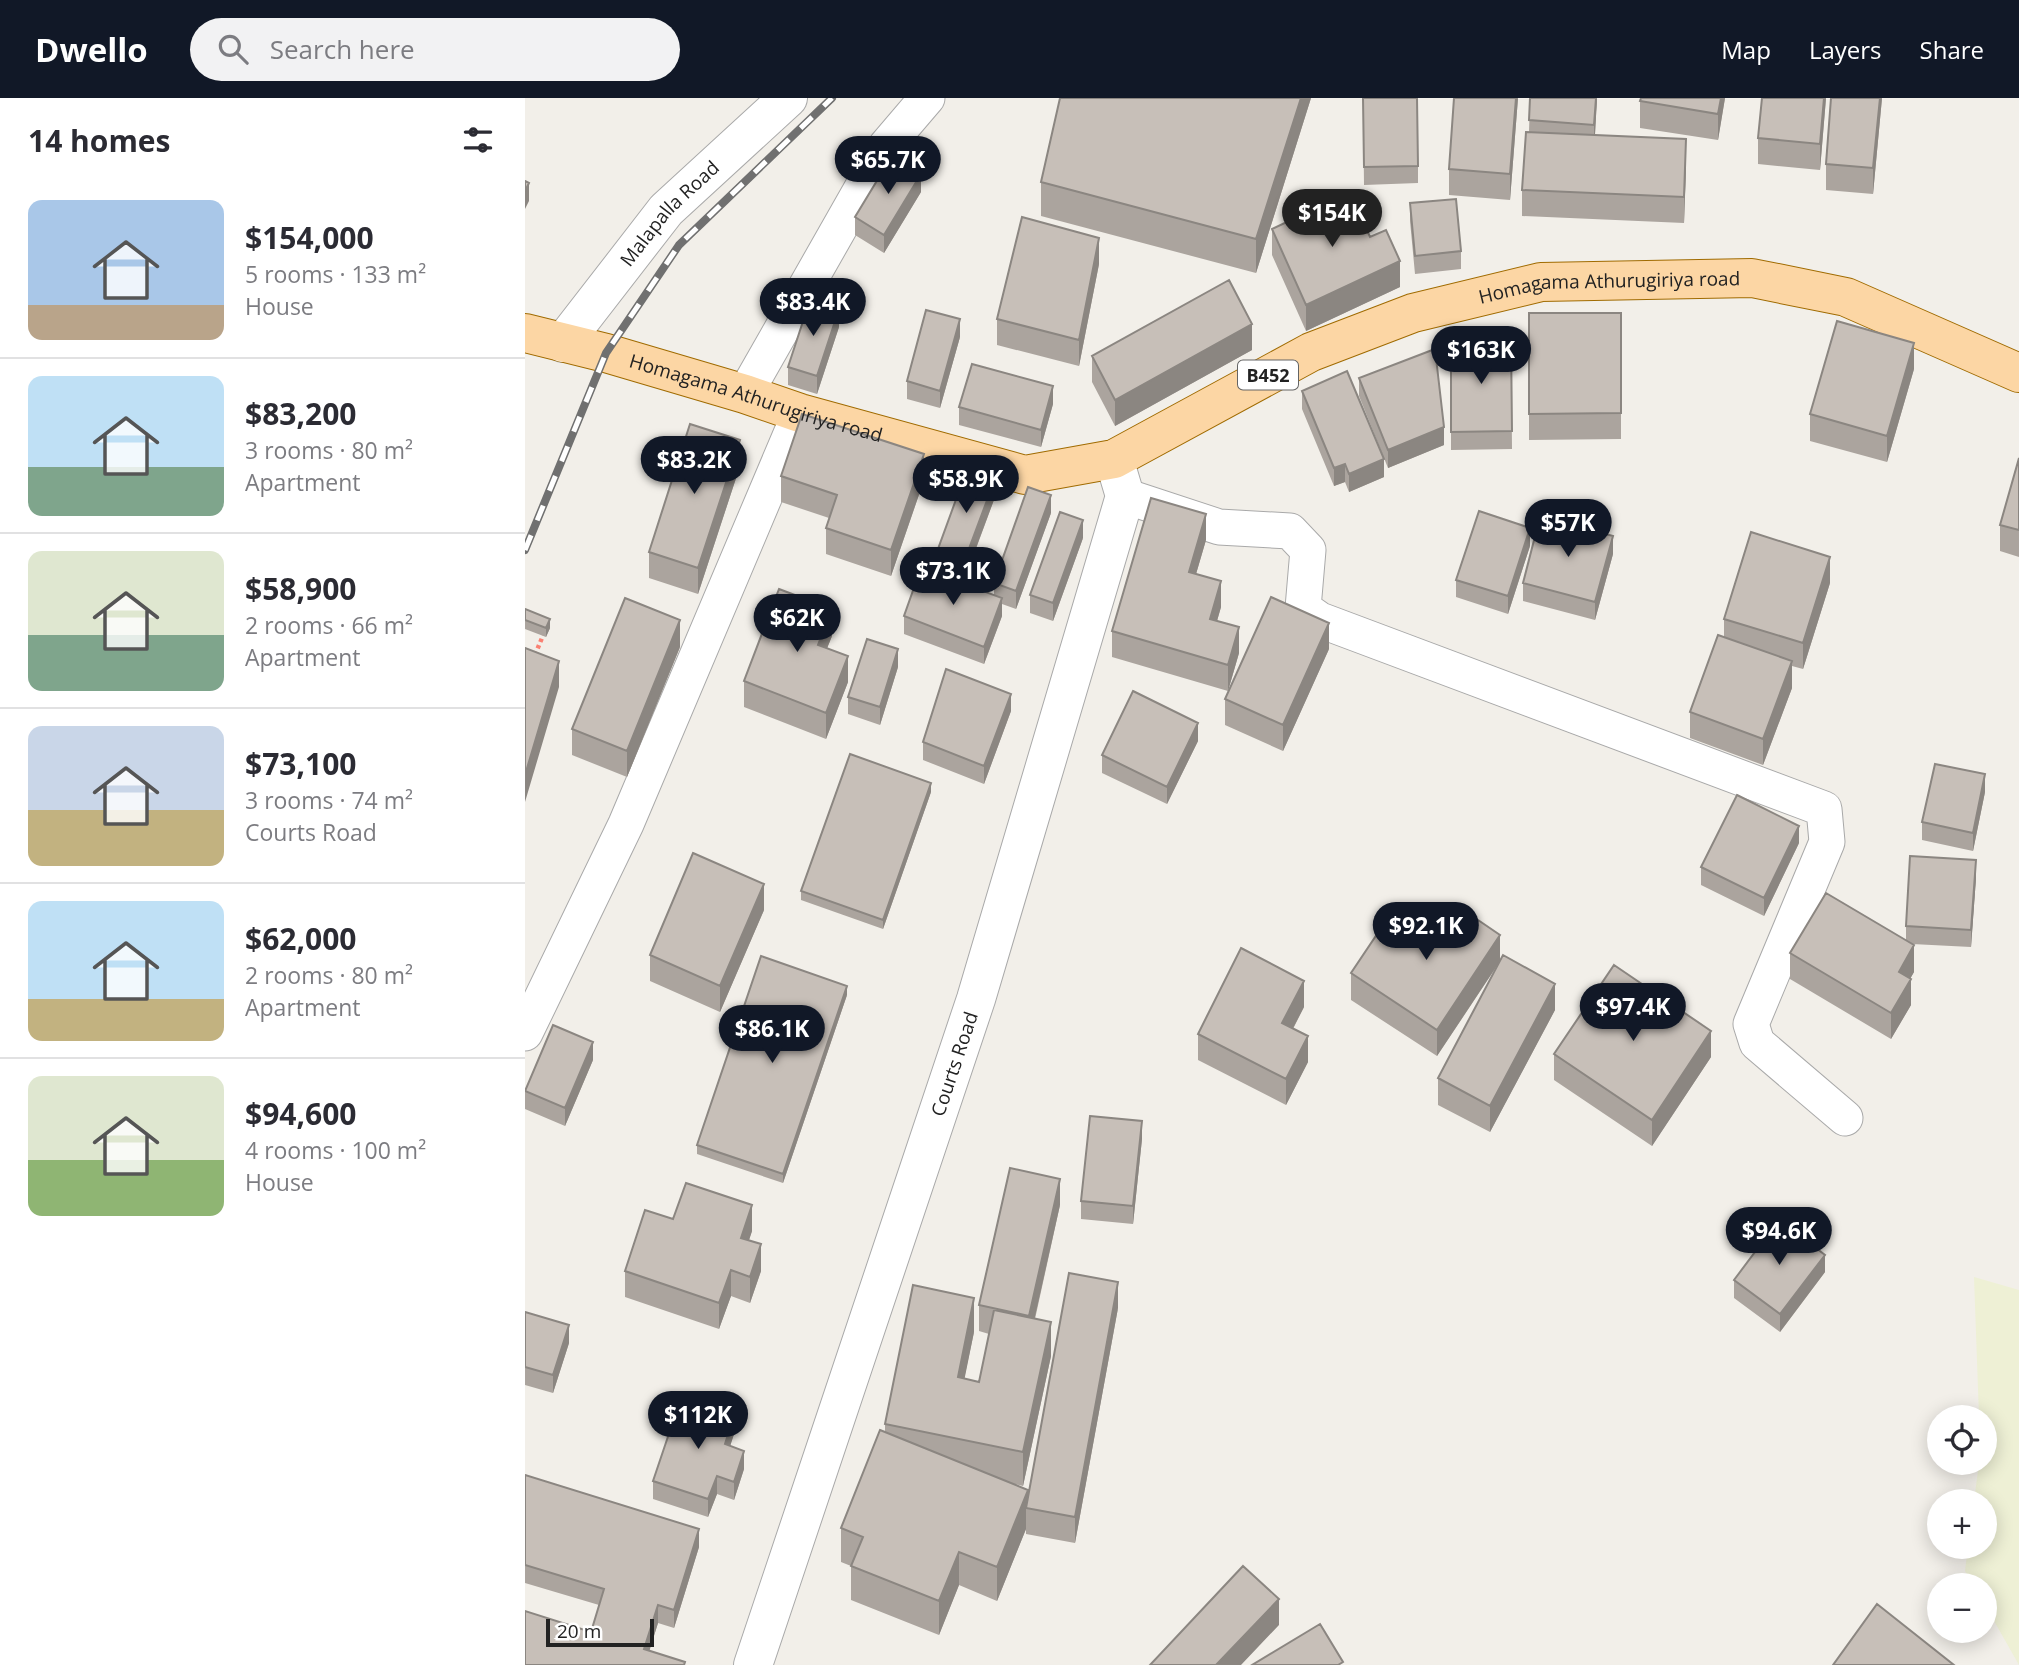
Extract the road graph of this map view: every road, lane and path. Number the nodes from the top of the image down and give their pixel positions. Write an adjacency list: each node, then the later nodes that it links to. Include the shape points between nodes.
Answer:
1 (788, 98): 4 (street, Malapalla Road, via 666,210)
2 (926, 98): 6 (street, via 886,146)
3 (525, 333): 4 (main road, Homagama Athurugiriya road / B452)
4 (563, 343): 6 (main road, Homagama Athurugiriya road / B452)
5 (2019, 373): 8 (main road, Homagama Athurugiriya road / B452, via 1846,297 1752,278 1541,282 1413,313 1311,352)
6 (745, 394): 7 (main road, Homagama Athurugiriya road / B452)
7 (800, 413): 8 (main road, Homagama Athurugiriya road / B452, via 1025,475); 12 (street, via 626,824)
8 (1114, 459): 9 (street)
9 (1125, 496): 13 (street, via 1219,527 1290,531 1308,551 1303,608 1320,620 1824,809 1827,842 1751,1024 1757,1043); 14 (street, Courts Road, via 976,999)
10 (535, 627): 11 (path, via 545,631 533,660)
11 (525, 657)
12 (525, 1033)
13 (1845, 1118)
14 (753, 1665)

